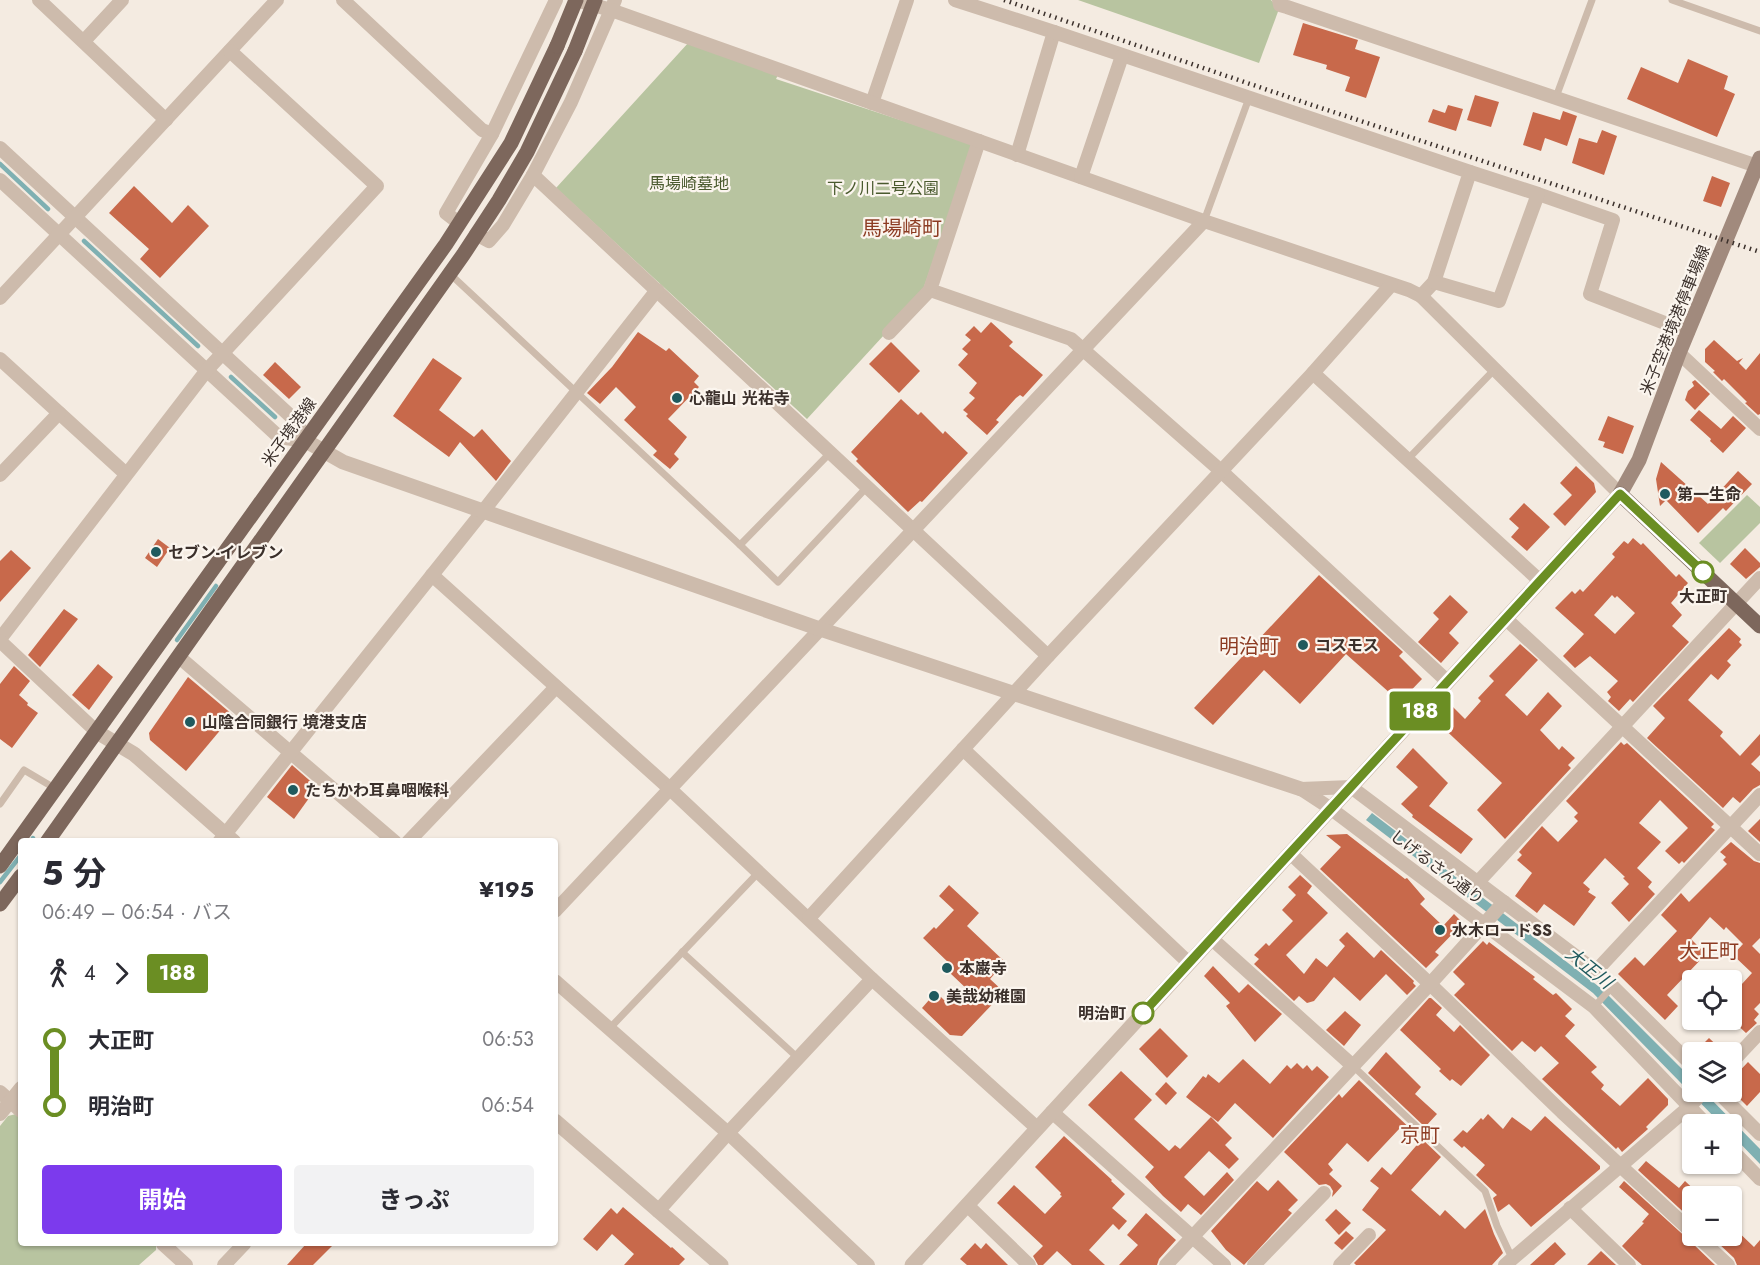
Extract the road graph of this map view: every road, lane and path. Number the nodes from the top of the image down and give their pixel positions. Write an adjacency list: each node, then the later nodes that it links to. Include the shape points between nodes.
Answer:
1 (39, 0): 16 (street)
2 (122, 0): 16 (street)
3 (278, 0): 17 (street)
4 (343, 0): 23 (street, via 482,130)
5 (556, 0): 23 (street)
6 (576, 0): 13 (street); 35 (main road, 米子境港線, bridge, via 511,143)
7 (595, 0): 37 (main road, bridge, via 527,152)
8 (908, 0): 21 (street)
9 (955, 0): 15 (street)
10 (1279, 0): 19 (street, via 1280,5)
11 (1592, 0): 19 (lane)
12 (1672, 0): 14 (lane)
13 (613, 5): 21 (street); 29 (street, via 571,102)
14 (1760, 30)
15 (1054, 32): 18 (street); 26 (street)
16 (84, 41): 22 (street)
17 (230, 51): 22 (street); 48 (street, via 377,186)
18 (1122, 56): 20 (street); 30 (street)
19 (1556, 97): 27 (street)
20 (1249, 98): 28 (street); 34 (lane)
21 (872, 103): 24 (street)
22 (166, 120): 33 (street)
23 (492, 134): 35 (street, via 446,213)
24 (979, 141): 26 (street); 42 (street)
25 (0, 148): 33 (street)
26 (1017, 155): 30 (street)
27 (1758, 162): 45 (main road, 米子空港境港停車場線)
28 (1470, 172): 32 (street); 39 (street)
29 (533, 175): 37 (street, via 489,241); 41 (street)
30 (1081, 177): 34 (street)
31 (0, 180): 36 (street)
32 (1538, 194): 39 (street, via 1499,302); 45 (street, via 1613,220 1590,294)
33 (75, 216): 36 (street); 48 (street)
34 (1204, 221): 40 (street); 47 (street)
35 (459, 224): 57 (main road, 米子境港線)
36 (59, 233): 44 (street); 52 (street)
37 (476, 234): 38 (main road)
38 (450, 274): 54 (lane); 58 (main road)
39 (1434, 282): 43 (street)
40 (1391, 285): 43 (street); 53 (street)
41 (657, 290): 54 (street); 59 (street)
42 (930, 290): 46 (street); 47 (street, via 1071,339)
43 (1421, 296): 51 (street)
44 (0, 298)
45 (1688, 332): 49 (main road, 米子空港境港停車場線)
46 (890, 333)
47 (1083, 349): 61 (street); 67 (street)
48 (223, 352): 52 (street); 57 (street, via 297,422)
49 (1679, 353): 56 (street); 65 (main road, 米子空港境港停車場線, via 1639,460)
50 (0, 359): 55 (street)
51 (1495, 369): 60 (lane); 65 (street)
52 (207, 370): 57 (street, via 279,437); 62 (street)
53 (1313, 373): 60 (street); 61 (street)
54 (577, 394): 66 (street); 68 (lane)
55 (59, 413): 62 (street); 63 (street)
56 (1760, 429)
57 (306, 441): 58 (street); 83 (main road, 米子境港線)
58 (324, 452): 66 (street); 78 (main road)
59 (830, 453): 64 (street); 68 (lane)
60 (1407, 460): 71 (street)
61 (1221, 471): 77 (street); 79 (street)
62 (126, 474): 76 (street)
63 (0, 475)
64 (867, 487): 67 (street); 68 (lane, via 778,582)
65 (1620, 494): 71 (street); 72 (main road)
66 (484, 510): 69 (street); 75 (street)
67 (914, 531): 75 (street); 77 (street)
68 (740, 545)
69 (432, 575): 80 (street); 86 (street)
70 (1760, 578): 72 (street)
71 (1539, 580): 73 (street)
72 (1736, 604): 74 (main road); 82 (street)
73 (1505, 618): 79 (street); 82 (street)
74 (1760, 626)
75 (820, 628): 81 (street); 88 (street)
76 (0, 640): 83 (street)
77 (1048, 656): 81 (street)
78 (179, 657): 84 (main road); 86 (street)
79 (1447, 681): 87 (street)
80 (556, 687): 88 (street); 100 (street)
81 (1015, 693): 85 (street); 90 (street)
82 (1622, 726): 94 (street); 107 (street)
83 (97, 732): 84 (street); 89 (main road, 米子境港線)
84 (118, 743): 96 (main road); 97 (street)
85 (963, 749): 111 (street); 115 (street)
86 (291, 752): 98 (street); 99 (street)
87 (1351, 787): 90 (street); 93 (street); 107 (street)
88 (669, 788): 105 (street); 110 (street)
89 (57, 789): 92 (lane, via 24,770); 95 (main road, 米子境港線)
90 (1301, 789): 93 (street, しげるさん通り)
91 (1760, 795): 94 (street)
92 (0, 804)
93 (1330, 808): 102 (street); 112 (street, しげるさん通り)
94 (1731, 826): 103 (street); 116 (street)
95 (21, 838)
96 (50, 838)
97 (225, 838)
98 (227, 838)
99 (390, 838)
100 (412, 838)
101 (18, 842): 104 (main road, 米子境港線)
102 (1290, 853): 113 (street); 119 (street)
103 (1760, 854)
104 (0, 866)
105 (759, 873): 111 (street); 114 (lane)
106 (18, 880): 109 (main road)
107 (1478, 882): 108 (street)
108 (1504, 902): 112 (street); 116 (street)
109 (0, 904)
110 (558, 908)
111 (809, 918): 117 (street)
112 (1485, 924): 119 (street); 121 (street, しげるさん通り)
113 (1212, 939): 115 (street); 127 (street)
114 (682, 952): 122 (lane); 126 (lane)
115 (1189, 963): 133 (street)
116 (1596, 971): 120 (street)
117 (872, 979): 126 (street); 137 (street)
118 (558, 984): 122 (street)
119 (1430, 984): 127 (street); 141 (street)
120 (1613, 986): 121 (lane); 125 (street)
121 (1594, 1007): 131 (street, しげるさん通り)
122 (609, 1029): 138 (street)
123 (1760, 1032): 124 (street)
124 (1742, 1051)
125 (1682, 1055)
126 (798, 1058): 138 (street)
127 (1353, 1066): 149 (street); 153 (lane, via 1485,1191)
128 (5, 1096): 132 (street); 134 (street)
129 (1694, 1102): 131 (street)
130 (1729, 1102): 139 (street)
131 (1689, 1107): 135 (street, しげるさん通り); 141 (street)
132 (18, 1108)
133 (1052, 1112): 137 (street); 149 (street)
134 (0, 1114)
135 (1696, 1114)
136 (558, 1124): 146 (street)
137 (1037, 1128): 144 (street)
138 (728, 1133): 146 (street); 157 (street)
139 (1760, 1134)
140 (1742, 1160): 142 (street)
141 (1621, 1165): 145 (street); 147 (street)
142 (1760, 1179)
143 (1324, 1193): 162 (street)
144 (967, 1205): 158 (street); 159 (street)
145 (1570, 1208): 153 (street); 164 (street)
146 (658, 1211): 156 (street)
147 (1682, 1223)
148 (1369, 1235): 163 (street)
149 (1192, 1236): 160 (street); 161 (street)
150 (165, 1246): 154 (street)
151 (242, 1246): 155 (street)
152 (1708, 1246): 165 (street)
153 (1509, 1262)
154 (186, 1265)
155 (224, 1265)
156 (720, 1265)
157 (868, 1265)
158 (912, 1265)
159 (1029, 1265)
160 (1166, 1265)
161 (1224, 1265)
162 (1254, 1265)
163 (1340, 1265)
164 (1629, 1265)
165 (1728, 1265)

